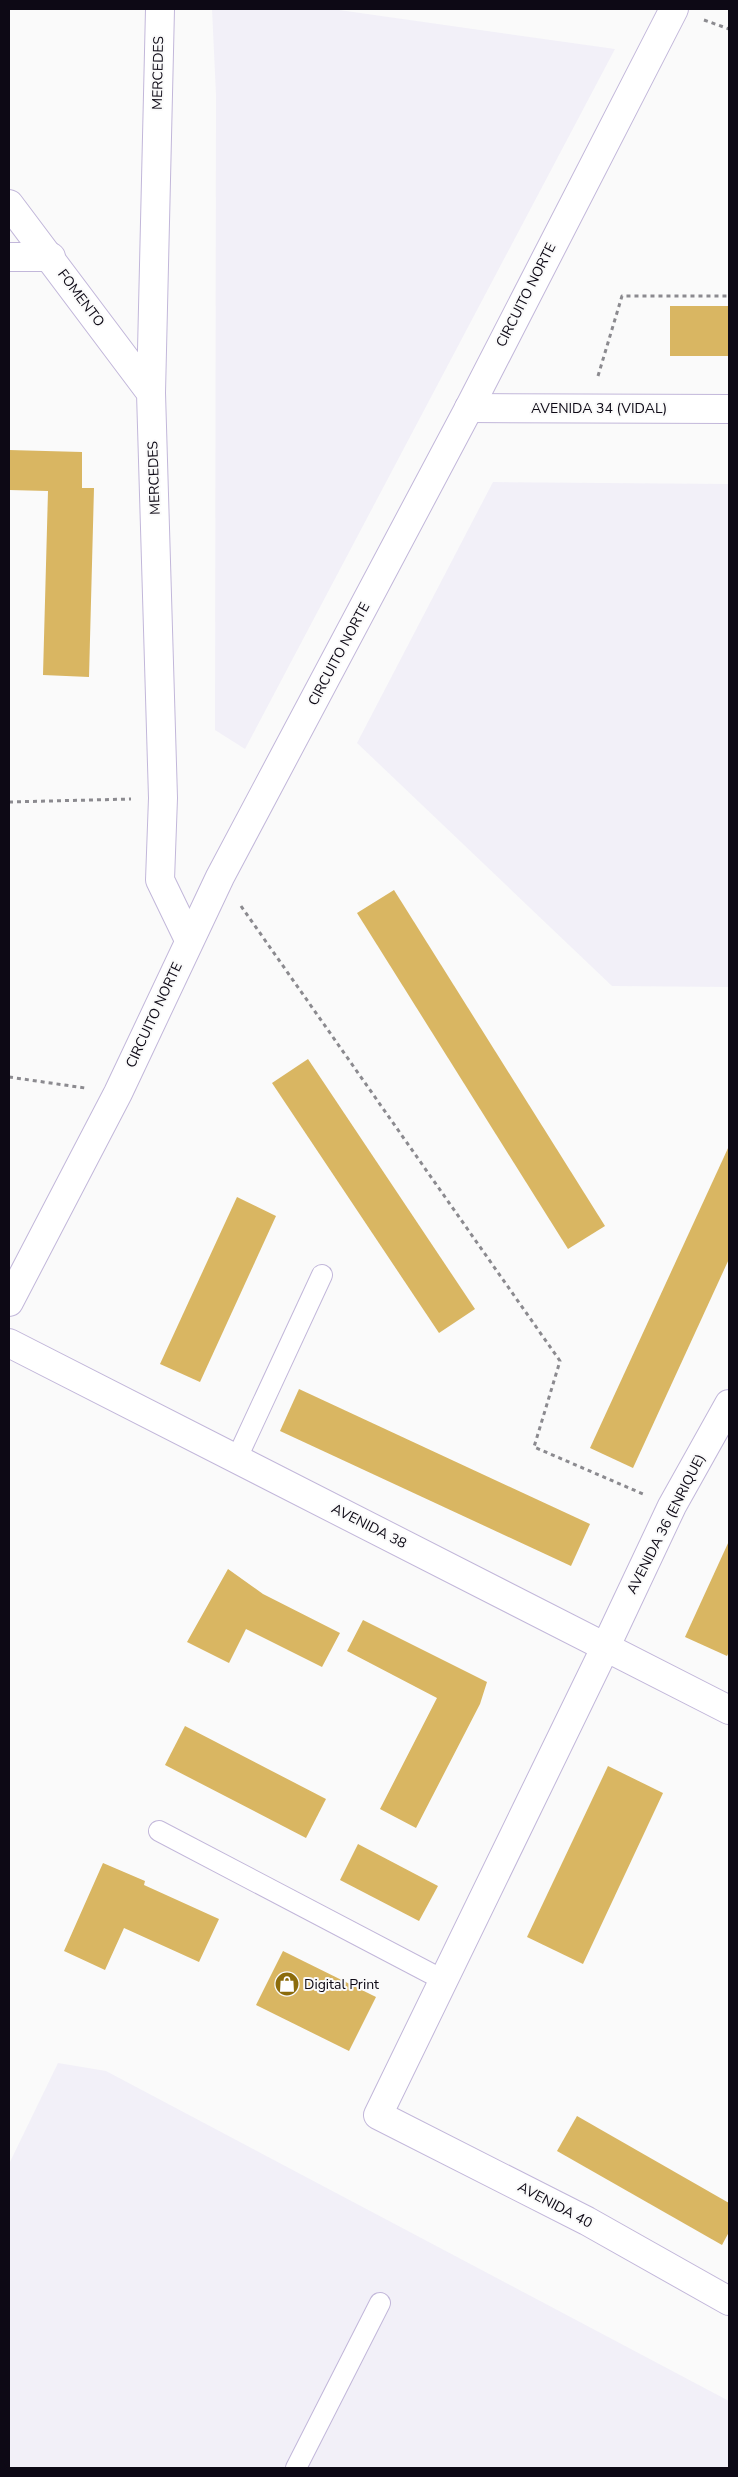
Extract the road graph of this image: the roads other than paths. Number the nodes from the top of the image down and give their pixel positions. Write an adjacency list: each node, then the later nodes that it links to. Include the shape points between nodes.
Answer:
1 (160, 9): 6 (street, MERCEDES)
2 (673, 9): 7 (street, CIRCUITO NORTE)
3 (9, 204): 5 (street, FOMENTO)
4 (9, 257): 5 (street)
5 (50, 257): 6 (street, FOMENTO)
6 (151, 393): 9 (street, MERCEDES, via 163,798 160,880)
7 (469, 408): 8 (street, AVENIDA 34 (VIDAL)); 9 (street, CIRCUITO NORTE)
8 (729, 408)
9 (189, 940): 11 (street, CIRCUITO NORTE, via 118,1093)
10 (322, 1275): 14 (lane)
11 (9, 1302)
12 (9, 1343): 14 (street, AVENIDA 38)
13 (729, 1404): 15 (street, AVENIDA 36 (ENRIQUE), via 672,1506)
14 (237, 1458): 15 (street, AVENIDA 38)
15 (606, 1646): 16 (street, AVENIDA 38); 18 (street, AVENIDA 36 (ENRIQUE))
16 (729, 1710)
17 (159, 1831): 18 (lane)
18 (445, 1981): 19 (street, AVENIDA 36 (ENRIQUE))
19 (378, 2115): 20 (street, AVENIDA 40, via 587,2221)
20 (729, 2301)
21 (380, 2303): 22 (lane)
22 (296, 2468)

